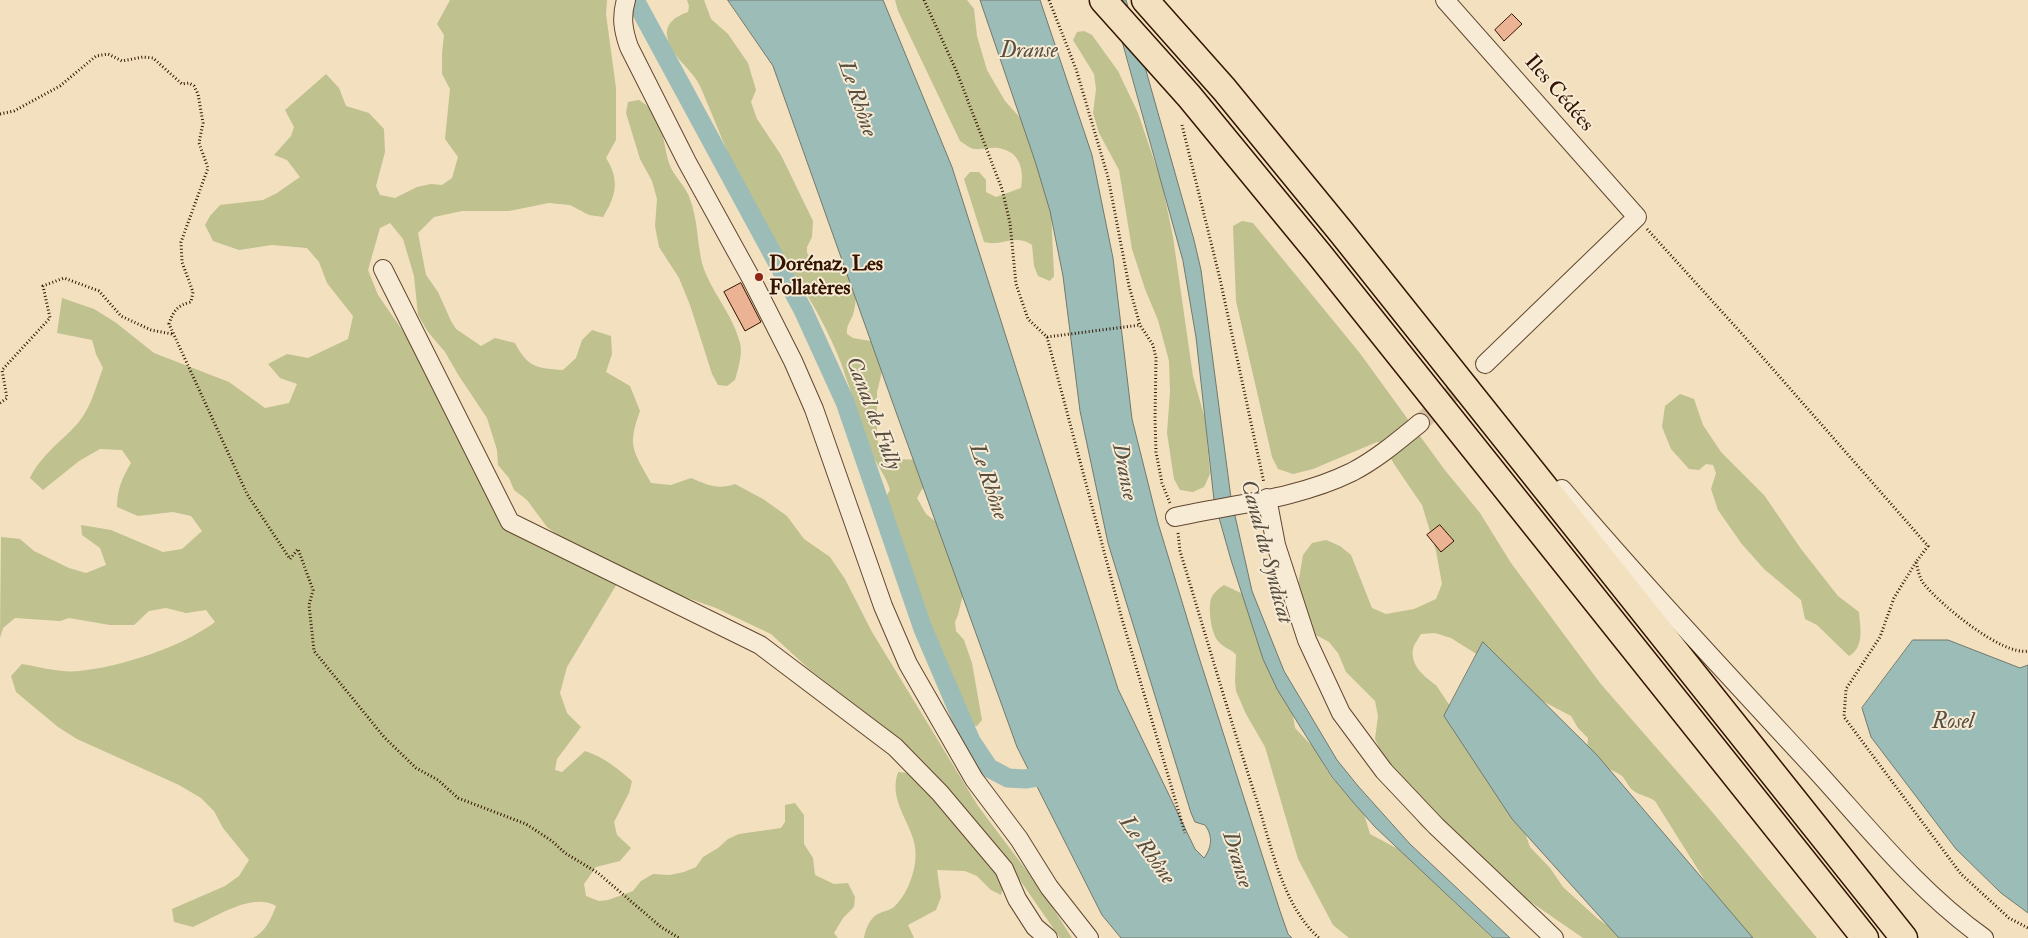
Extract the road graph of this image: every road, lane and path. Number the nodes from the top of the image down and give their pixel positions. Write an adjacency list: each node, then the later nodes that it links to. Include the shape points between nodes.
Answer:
1 (924, 0): 14 (path, via 956,70 1002,189 1010,223 1016,284 1028,319)
2 (1049, 0): 12 (path, via 1076,69 1108,176 1129,286)
3 (1103, 0): 22 (highway, via 1189,96 1313,247)
4 (1145, 0): 10 (highway, via 1224,89)
5 (1446, 0): 9 (street, Iles Cédées)
6 (625, 5): 27 (street, via 623,27 629,46 777,329 814,409 883,606 908,664 974,779 1049,887)
7 (0, 114): 13 (path, via 14,111 60,86 96,56 108,54 122,60 143,56 153,58 170,76 182,84 194,86 203,123 199,143 208,168 181,242 182,262 193,292 191,302 180,305 172,314 169,324)
8 (1182, 125): 18 (path, via 1220,279)
9 (1637, 217): 15 (street); 20 (path, via 1928,546)
10 (1342, 233): 32 (highway); 33 (street, via 1654,594 1929,893)
11 (382, 269): 26 (street, via 510,522 760,645 895,747 940,793 1004,869 1035,927)
12 (1140, 325): 14 (path); 19 (path, via 1153,345 1156,358 1156,452 1162,483)
13 (173, 334): 16 (path, via 151,330 121,316 99,291 64,278 43,286 50,318 2,370 7,398); 25 (path, via 247,494 290,558 298,549 313,590 309,605 314,651 384,737 416,768 438,780 458,798 526,824 598,873 661,927)
14 (1047, 337): 23 (path, via 1122,619)
15 (1485, 364)
16 (0, 403)
17 (1420, 422): 18 (street, via 1384,453 1352,472 1295,493)
18 (1260, 500): 19 (street); 29 (street, via 1307,640 1341,713 1384,771 1436,826)
19 (1175, 517): 28 (path, via 1180,551 1282,880 1297,911)
20 (1916, 562): 21 (path, via 1922,582 1969,625 2000,645); 24 (path, via 1894,598 1880,637 1846,689 1844,717 1961,874 2010,918)
21 (2028, 651)
22 (1773, 823): 30 (street); 31 (highway)
23 (1185, 833)
24 (2028, 928)
25 (679, 938)
26 (1048, 938)
27 (1089, 938)
28 (1319, 938)
29 (1554, 938)
30 (1856, 938)
31 (1865, 938)
32 (1904, 938)
33 (1984, 938)

